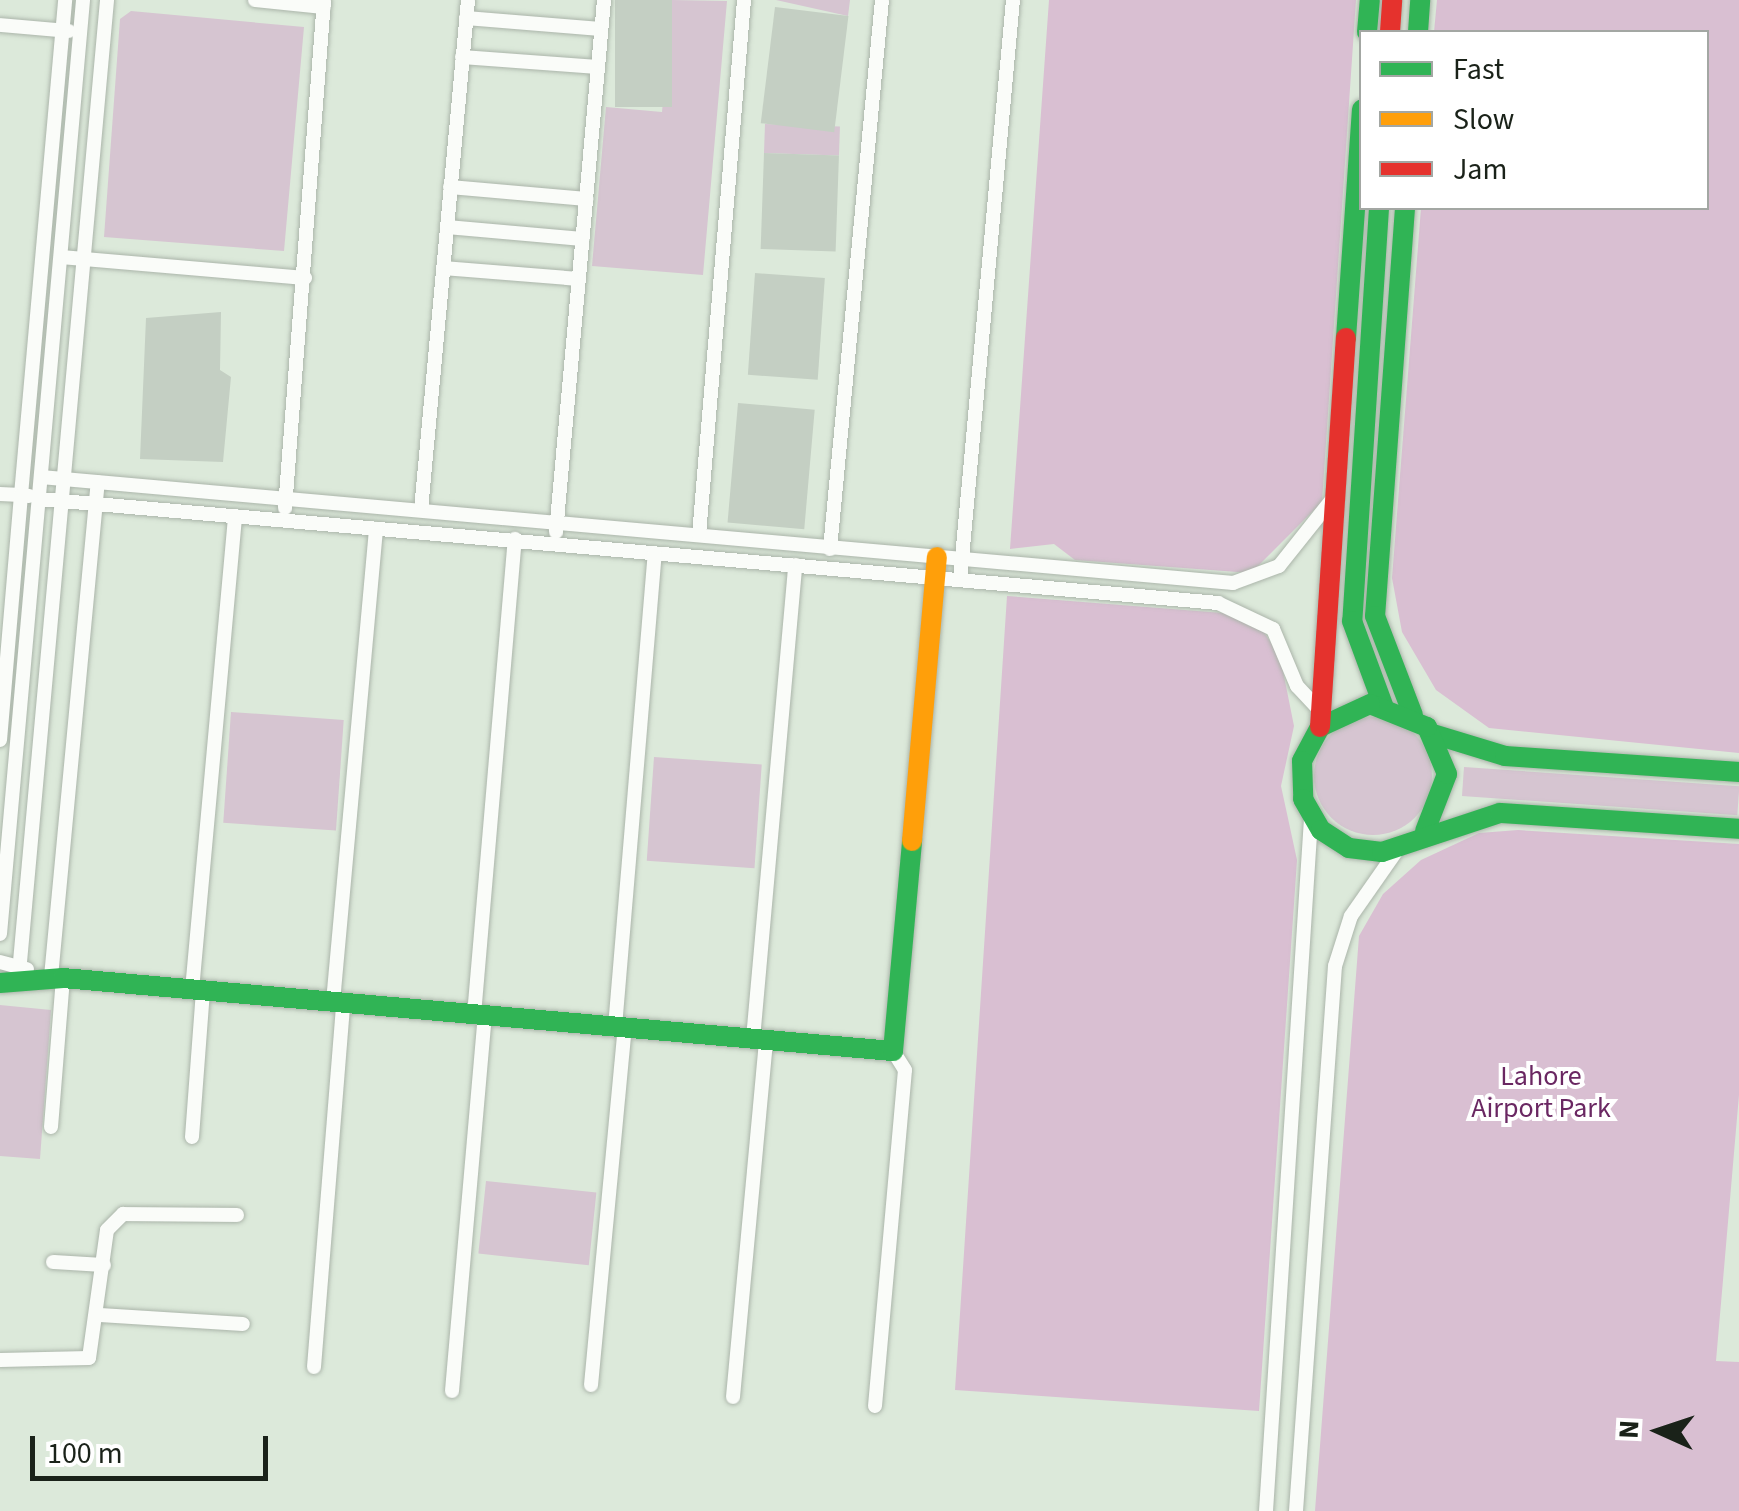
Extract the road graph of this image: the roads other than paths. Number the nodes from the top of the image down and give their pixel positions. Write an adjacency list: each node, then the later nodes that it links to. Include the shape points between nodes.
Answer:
1 (65, 0): 20 (street)
2 (83, 0): 21 (street)
3 (107, 0): 32 (street)
4 (256, 0): 13 (street)
5 (468, 0): 14 (street)
6 (604, 0): 16 (street)
7 (744, 0): 51 (street)
8 (882, 0): 54 (street)
9 (1013, 0): 56 (street)
10 (1370, 0): 17 (street)
11 (1392, 0): 18 (street)
12 (1420, 0): 19 (street)
13 (324, 3): 34 (street)
14 (466, 18): 16 (street); 22 (street)
15 (0, 25): 20 (street)
16 (601, 29): 23 (street)
17 (1368, 30)
18 (1390, 30)
19 (1418, 30)
20 (63, 31): 21 (street); 40 (street)
21 (80, 32): 31 (street)
22 (462, 57): 23 (street); 25 (street)
23 (598, 67): 26 (street)
24 (1359, 152): 42 (street)
25 (450, 186): 26 (street); 29 (street)
26 (586, 198): 30 (street)
27 (1379, 210): 60 (street, via 1352,621)
28 (1405, 210): 61 (street, via 1376,626)
29 (447, 227): 30 (street); 33 (street)
30 (582, 239): 35 (street)
31 (60, 256): 32 (street); 36 (street)
32 (82, 258): 34 (street); 37 (street)
33 (443, 268): 35 (street); 46 (street)
34 (305, 278): 43 (street)
35 (579, 278): 49 (street)
36 (41, 478): 37 (street); 41 (street)
37 (64, 479): 38 (street); 44 (street)
38 (98, 482): 43 (street); 45 (street)
39 (0, 494): 40 (street)
40 (22, 496): 41 (street); 64 (street)
41 (39, 498): 44 (street); 70 (street)
42 (1334, 498): 56 (street, via 1279,566 1246,582); 62 (street)
43 (286, 500): 46 (street); 48 (street)
44 (62, 501): 45 (street); 72 (street)
45 (96, 504): 47 (street); 72 (street)
46 (420, 510): 49 (street)
47 (235, 516): 48 (street); 73 (street)
48 (284, 519): 50 (street)
49 (556, 524): 51 (street); 53 (street)
50 (376, 530): 52 (street); 74 (street)
51 (699, 535): 54 (street)
52 (515, 540): 53 (street); 75 (street)
53 (555, 543): 55 (street)
54 (830, 549): 58 (street)
55 (655, 554): 57 (street); 76 (street)
56 (961, 560): 58 (street); 59 (street)
57 (795, 565): 58 (street); 77 (street)
58 (937, 568): 59 (street); 78 (street)
59 (960, 580): 62 (street, via 1237,606 1274,629 1296,686)
60 (1383, 704): 61 (street); 62 (street)
61 (1412, 715): 63 (street)
62 (1320, 719): 66 (street, via 1302,761)
63 (1434, 734): 65 (street, via 1505,756); 68 (street, via 1448,774)
64 (0, 740)
65 (1739, 772)
66 (1311, 817): 69 (street, via 1349,848); 92 (street)
67 (1739, 829): 68 (street, via 1516,813)
68 (1425, 831): 69 (street)
69 (1399, 848): 93 (street, via 1351,916 1335,966)
70 (0, 934)
71 (0, 962): 72 (street)
72 (31, 977): 73 (street); 79 (street)
73 (198, 990): 74 (street); 80 (street)
74 (338, 1002): 75 (street); 87 (street)
75 (480, 1015): 76 (street); 89 (street)
76 (620, 1027): 77 (street); 88 (street)
77 (759, 1040): 78 (street); 90 (street)
78 (894, 1051): 91 (street, via 904,1070)
79 (51, 1127)
80 (192, 1137)
81 (237, 1215): 83 (street, via 123,1214 107,1230)
82 (53, 1262): 83 (street)
83 (104, 1265): 84 (street)
84 (100, 1315): 85 (street); 86 (street, via 94,1349 81,1362)
85 (243, 1324)
86 (0, 1360)
87 (314, 1366)
88 (592, 1386)
89 (452, 1391)
90 (734, 1397)
91 (875, 1406)
92 (1266, 1511)
93 (1296, 1511)

